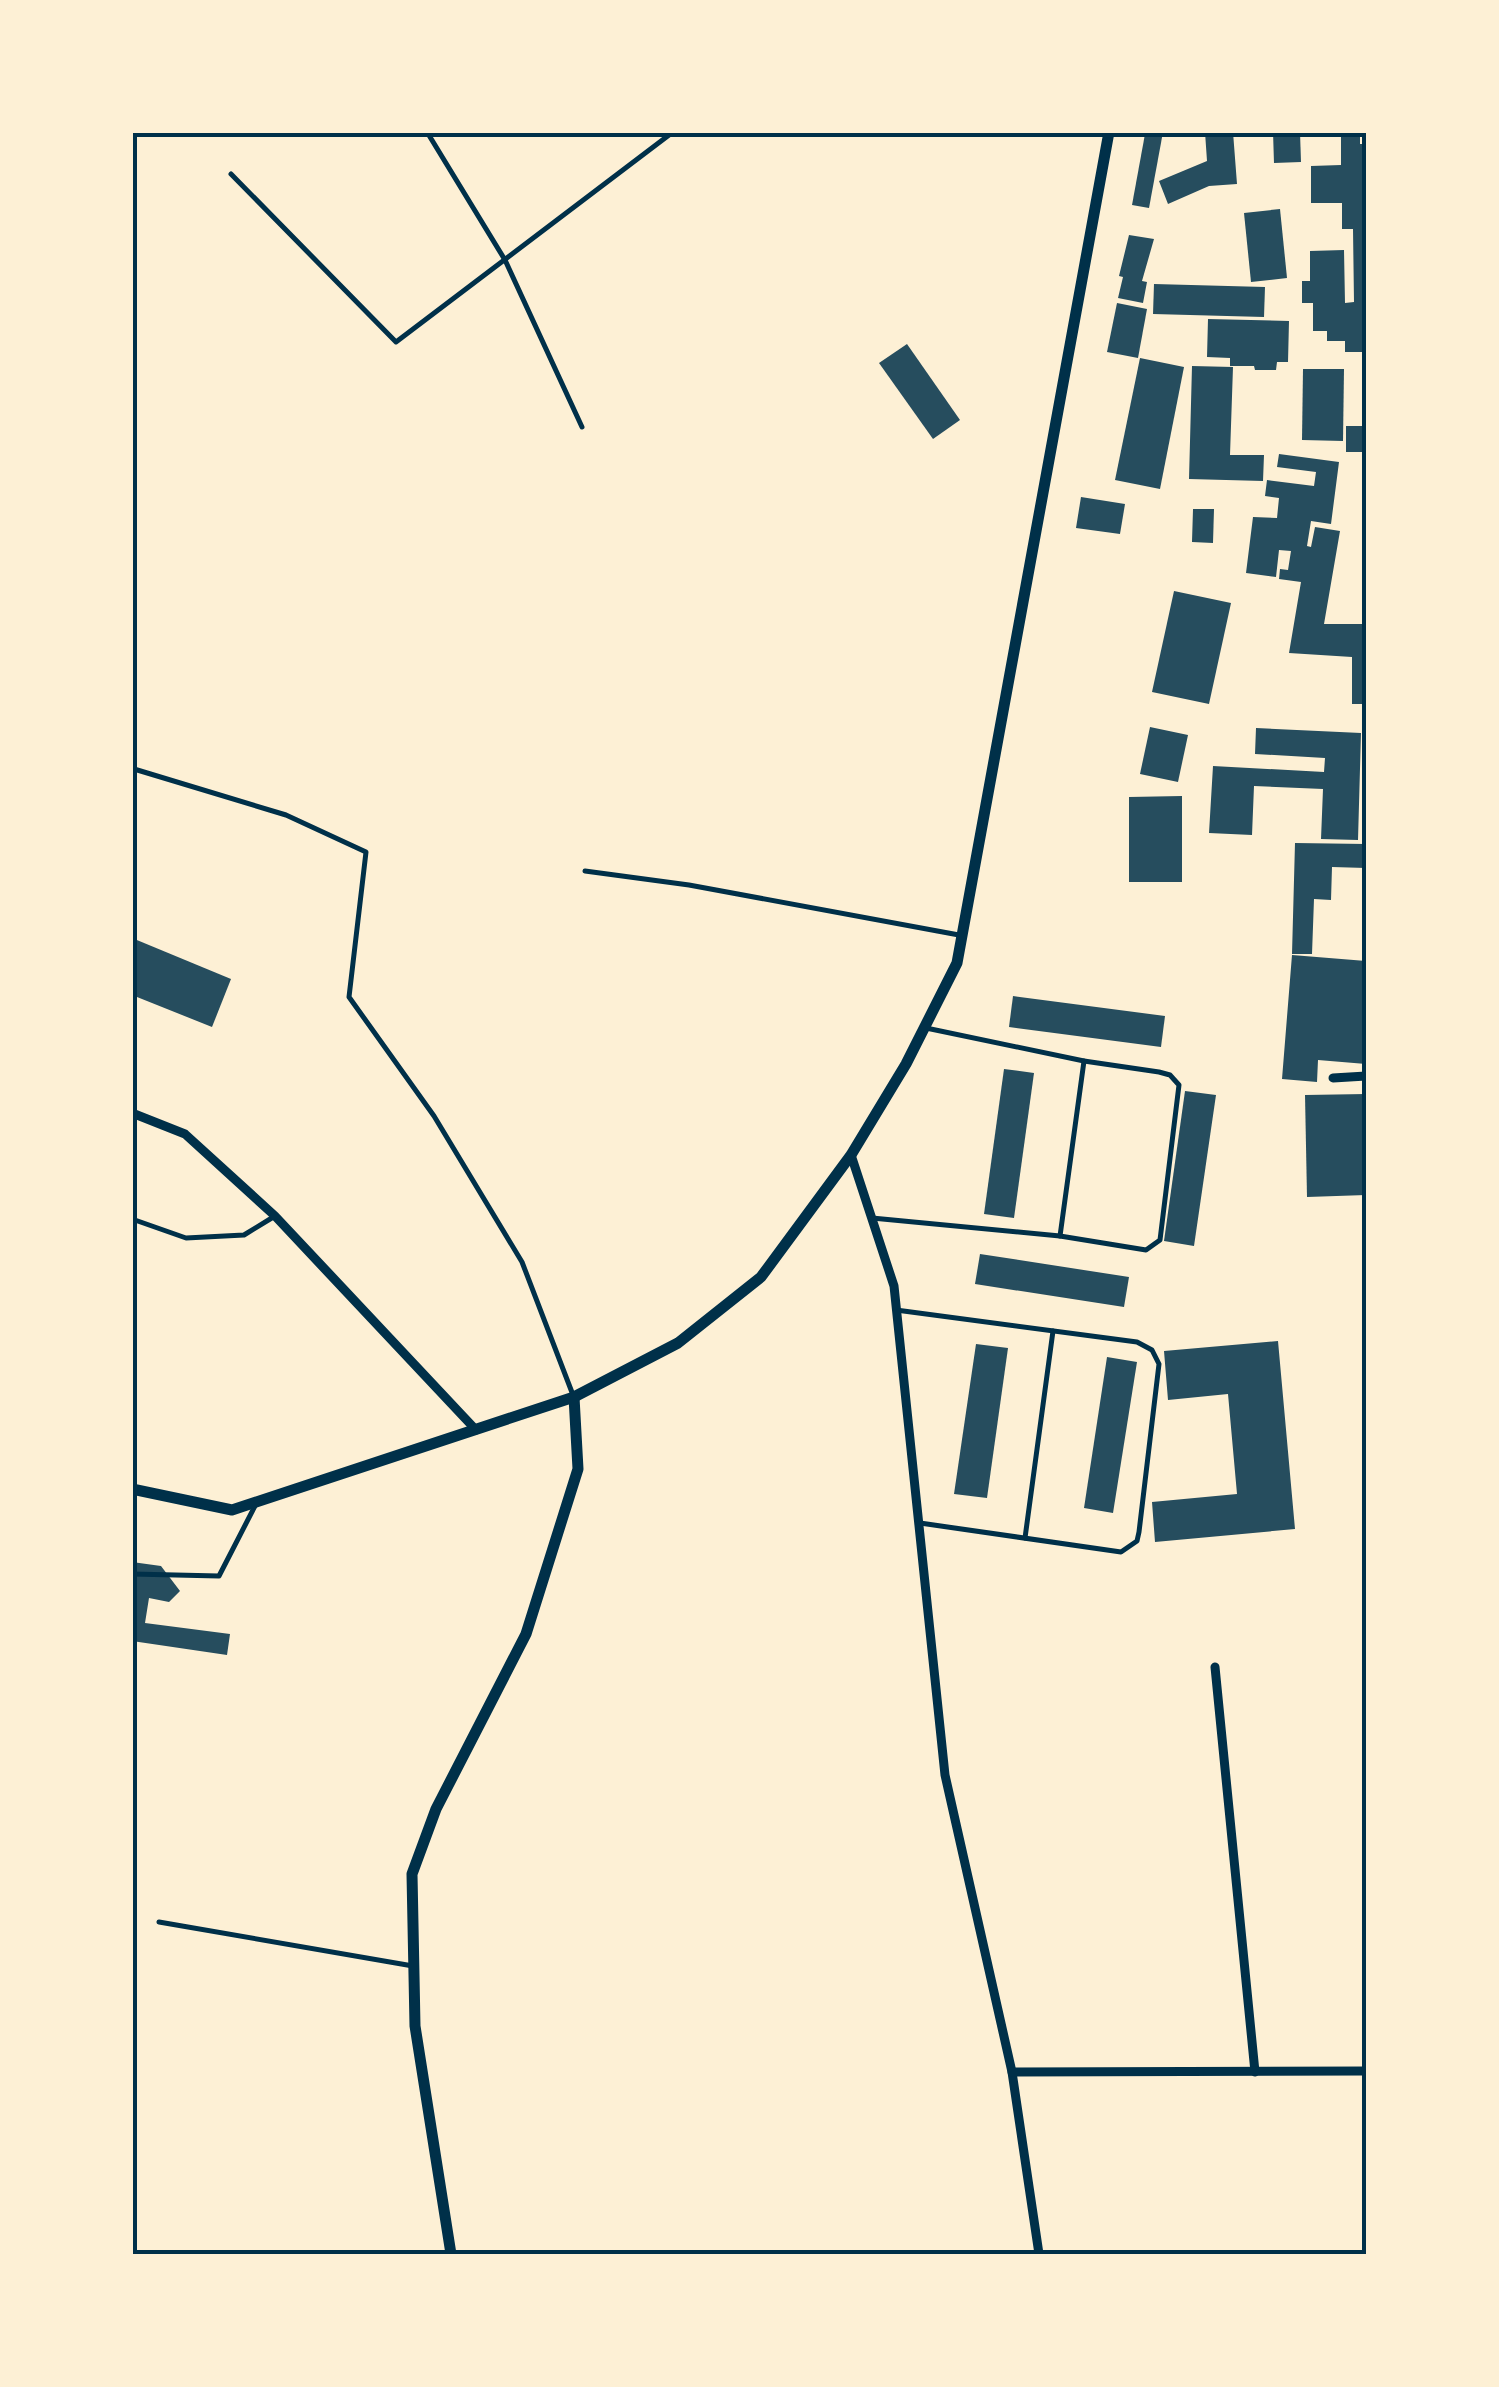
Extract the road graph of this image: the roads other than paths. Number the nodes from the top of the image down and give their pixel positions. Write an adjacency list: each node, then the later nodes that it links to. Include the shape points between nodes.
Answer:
1 (427, 132): 5 (lane)
2 (673, 132): 5 (lane)
3 (1109, 132): 9 (street)
4 (231, 174): 5 (lane, via 396,342)
5 (504, 260): 6 (lane)
6 (582, 428)
7 (134, 769): 22 (lane, via 286,815 366,852 349,997 434,1116 522,1262)
8 (585, 871): 9 (lane)
9 (962, 936): 10 (street, via 957,963)
10 (924, 1027): 11 (lane); 15 (street)
11 (1084, 1061): 19 (lane); 19 (lane, via 1159,1072 1179,1085 1163,1226 1160,1240 1146,1250)
12 (1366, 1076): 13 (street)
13 (1333, 1078)
14 (132, 1112): 16 (street, via 185,1134)
15 (851, 1154): 17 (street); 22 (street, via 761,1277 678,1343)
16 (275, 1216): 18 (lane, via 244,1235 186,1238); 23 (street)
17 (872, 1218): 19 (lane); 20 (street)
18 (132, 1219)
19 (1060, 1236)
20 (896, 1310): 21 (lane); 26 (street)
21 (1053, 1331): 27 (lane); 27 (lane, via 1137,1342 1159,1364 1139,1532 1121,1552)
22 (574, 1397): 23 (street); 31 (street, via 578,1469 526,1634 436,1809 412,1874)
23 (476, 1430): 25 (street)
24 (132, 1490): 25 (street, via 232,1510)
25 (257, 1503): 28 (lane, via 220,1576)
26 (920, 1524): 27 (lane); 32 (street, via 945,1775)
27 (1025, 1538)
28 (132, 1574)
29 (1215, 1667): 33 (street)
30 (159, 1922): 31 (lane)
31 (412, 1966): 35 (street, via 415,2026)
32 (1012, 2072): 33 (street); 36 (street)
33 (1255, 2072): 34 (street)
34 (1366, 2072)
35 (451, 2254)
36 (1039, 2254)

